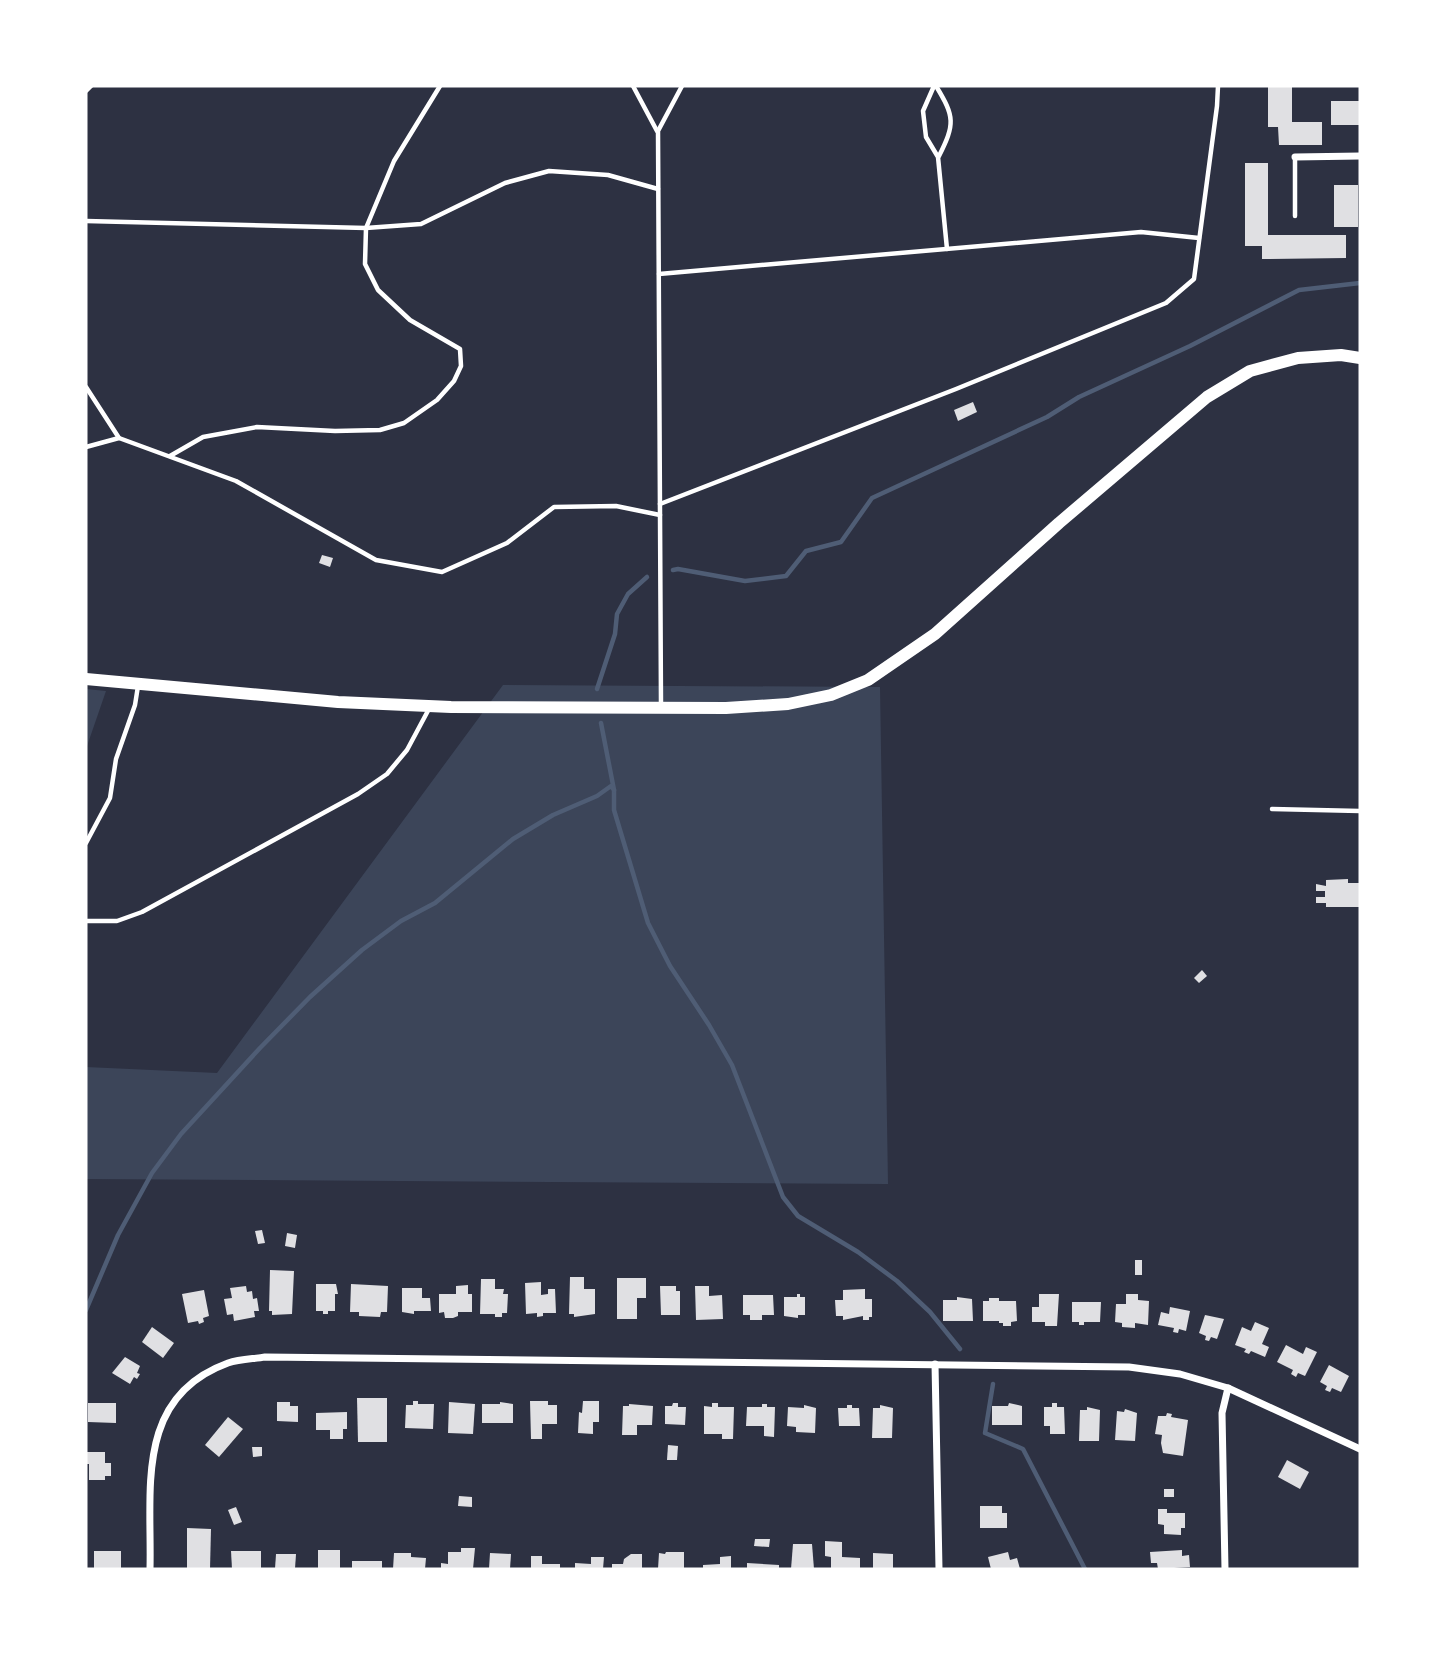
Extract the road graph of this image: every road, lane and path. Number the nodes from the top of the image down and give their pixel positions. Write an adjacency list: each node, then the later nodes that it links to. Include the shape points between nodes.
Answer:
1 (91, 86): 7 (lane)
2 (440, 86): 15 (lane, via 394,160)
3 (632, 86): 8 (lane)
4 (682, 86): 8 (lane)
5 (935, 86): 10 (lane, via 923,111 926,137); 10 (lane, via 949,107 951,131)
6 (1218, 86): 16 (lane)
7 (86, 90)
8 (658, 131): 12 (lane)
9 (1360, 156): 11 (street)
10 (938, 157): 17 (lane)
11 (1295, 157): 13 (lane)
12 (658, 189): 15 (lane, via 608,176 549,171 505,183 421,224); 18 (lane)
13 (1295, 216)
14 (86, 221): 15 (lane)
15 (366, 228): 23 (lane, via 365,264 378,290 410,320 460,349 461,366 454,381 437,400 404,423 380,430 257,427 202,437)
16 (1199, 238): 17 (lane, via 1141,232); 24 (lane, via 1194,279 1166,303)
17 (947, 249): 18 (lane)
18 (659, 274): 24 (lane)
19 (1360, 358): 29 (main road, via 1298,358 1250,371 1207,397 935,634 868,680 831,695 788,704)
20 (86, 387): 21 (lane)
21 (119, 438): 22 (lane); 23 (lane)
22 (86, 447)
23 (170, 456): 25 (lane, via 236,481 376,560 442,572 507,543 554,507 616,506)
24 (660, 504): 25 (lane)
25 (660, 515): 29 (lane)
26 (86, 679): 27 (main road)
27 (138, 684): 28 (main road); 32 (lane, via 110,798)
28 (430, 706): 29 (main road); 33 (lane, via 407,750 387,774 358,794 142,912 117,920)
29 (661, 709)
30 (1272, 809): 31 (lane)
31 (1360, 811)
32 (86, 844)
33 (86, 921)
34 (935, 1364): 35 (street, via 1129,1367 1180,1374); 37 (street, via 279,1357 230,1362 186,1389 169,1409 156,1436 150,1468); 38 (street)
35 (1228, 1388): 36 (street); 39 (street, via 1222,1413)
36 (1360, 1449)
37 (150, 1569)
38 (939, 1569)
39 (1225, 1569)

